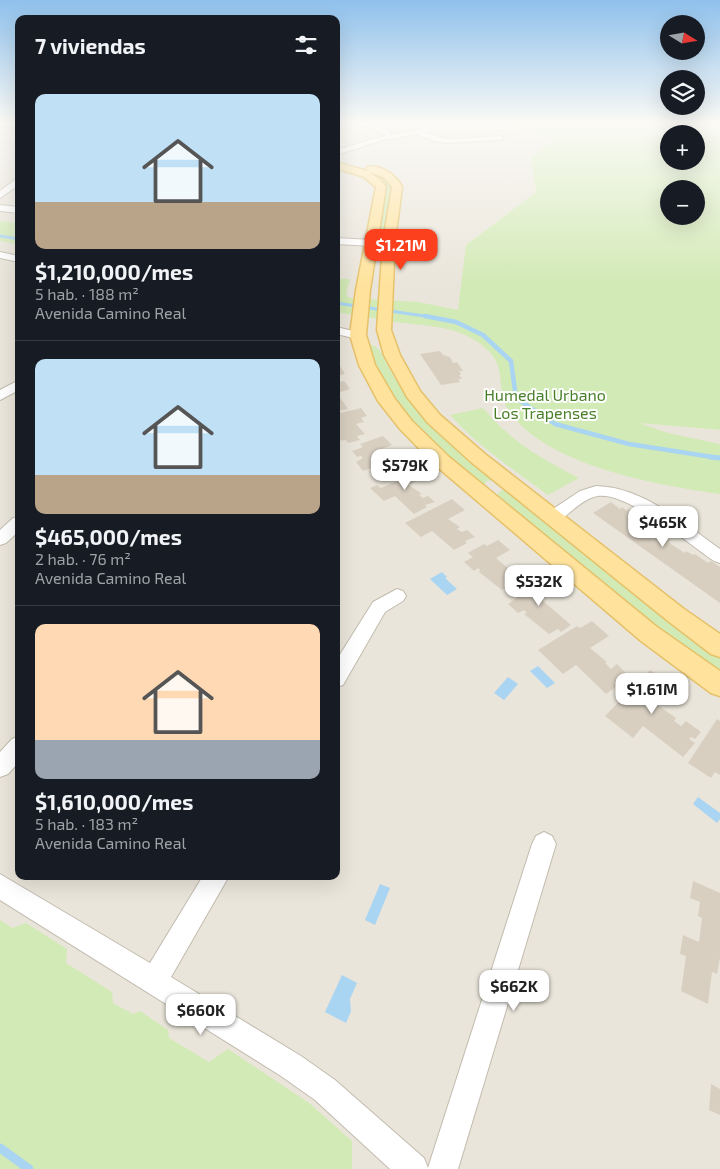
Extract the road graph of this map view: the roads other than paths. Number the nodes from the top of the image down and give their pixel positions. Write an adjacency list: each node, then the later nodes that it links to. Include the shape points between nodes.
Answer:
1 (371, 177): 8 (main road, via 380,184 381,190)
2 (389, 177): 10 (main road, via 396,184 397,191)
3 (4, 189): 4 (street)
4 (0, 195)
5 (0, 208): 6 (street)
6 (15, 210)
7 (340, 242): 8 (street)
8 (371, 246): 10 (main road, via 378,254); 12 (main road)
9 (0, 255): 11 (street)
10 (388, 255): 14 (main road, via 384,324)
11 (15, 258)
12 (359, 328): 13 (street); 14 (main road, via 372,341); 18 (main road, via 362,350 372,378 395,413 429,449)
13 (340, 330)
14 (389, 350): 17 (main road, via 409,387 434,419)
15 (15, 387): 16 (street)
16 (0, 396)
17 (512, 485): 18 (main road, via 496,486); 19 (main road)
18 (486, 497): 26 (main road, via 649,634)
19 (553, 517): 22 (street, via 595,491 607,491 638,502); 24 (main road)
20 (15, 526): 21 (street)
21 (0, 539)
22 (720, 557)
23 (397, 596): 25 (street, via 379,607)
24 (720, 647)
25 (340, 672)
26 (720, 685)
27 (15, 750): 28 (street)
28 (0, 767)
29 (544, 844): 34 (street)
30 (215, 880): 32 (street)
31 (0, 886): 32 (street)
32 (154, 981): 33 (street, via 325,1090)
33 (413, 1169)
34 (443, 1169)

